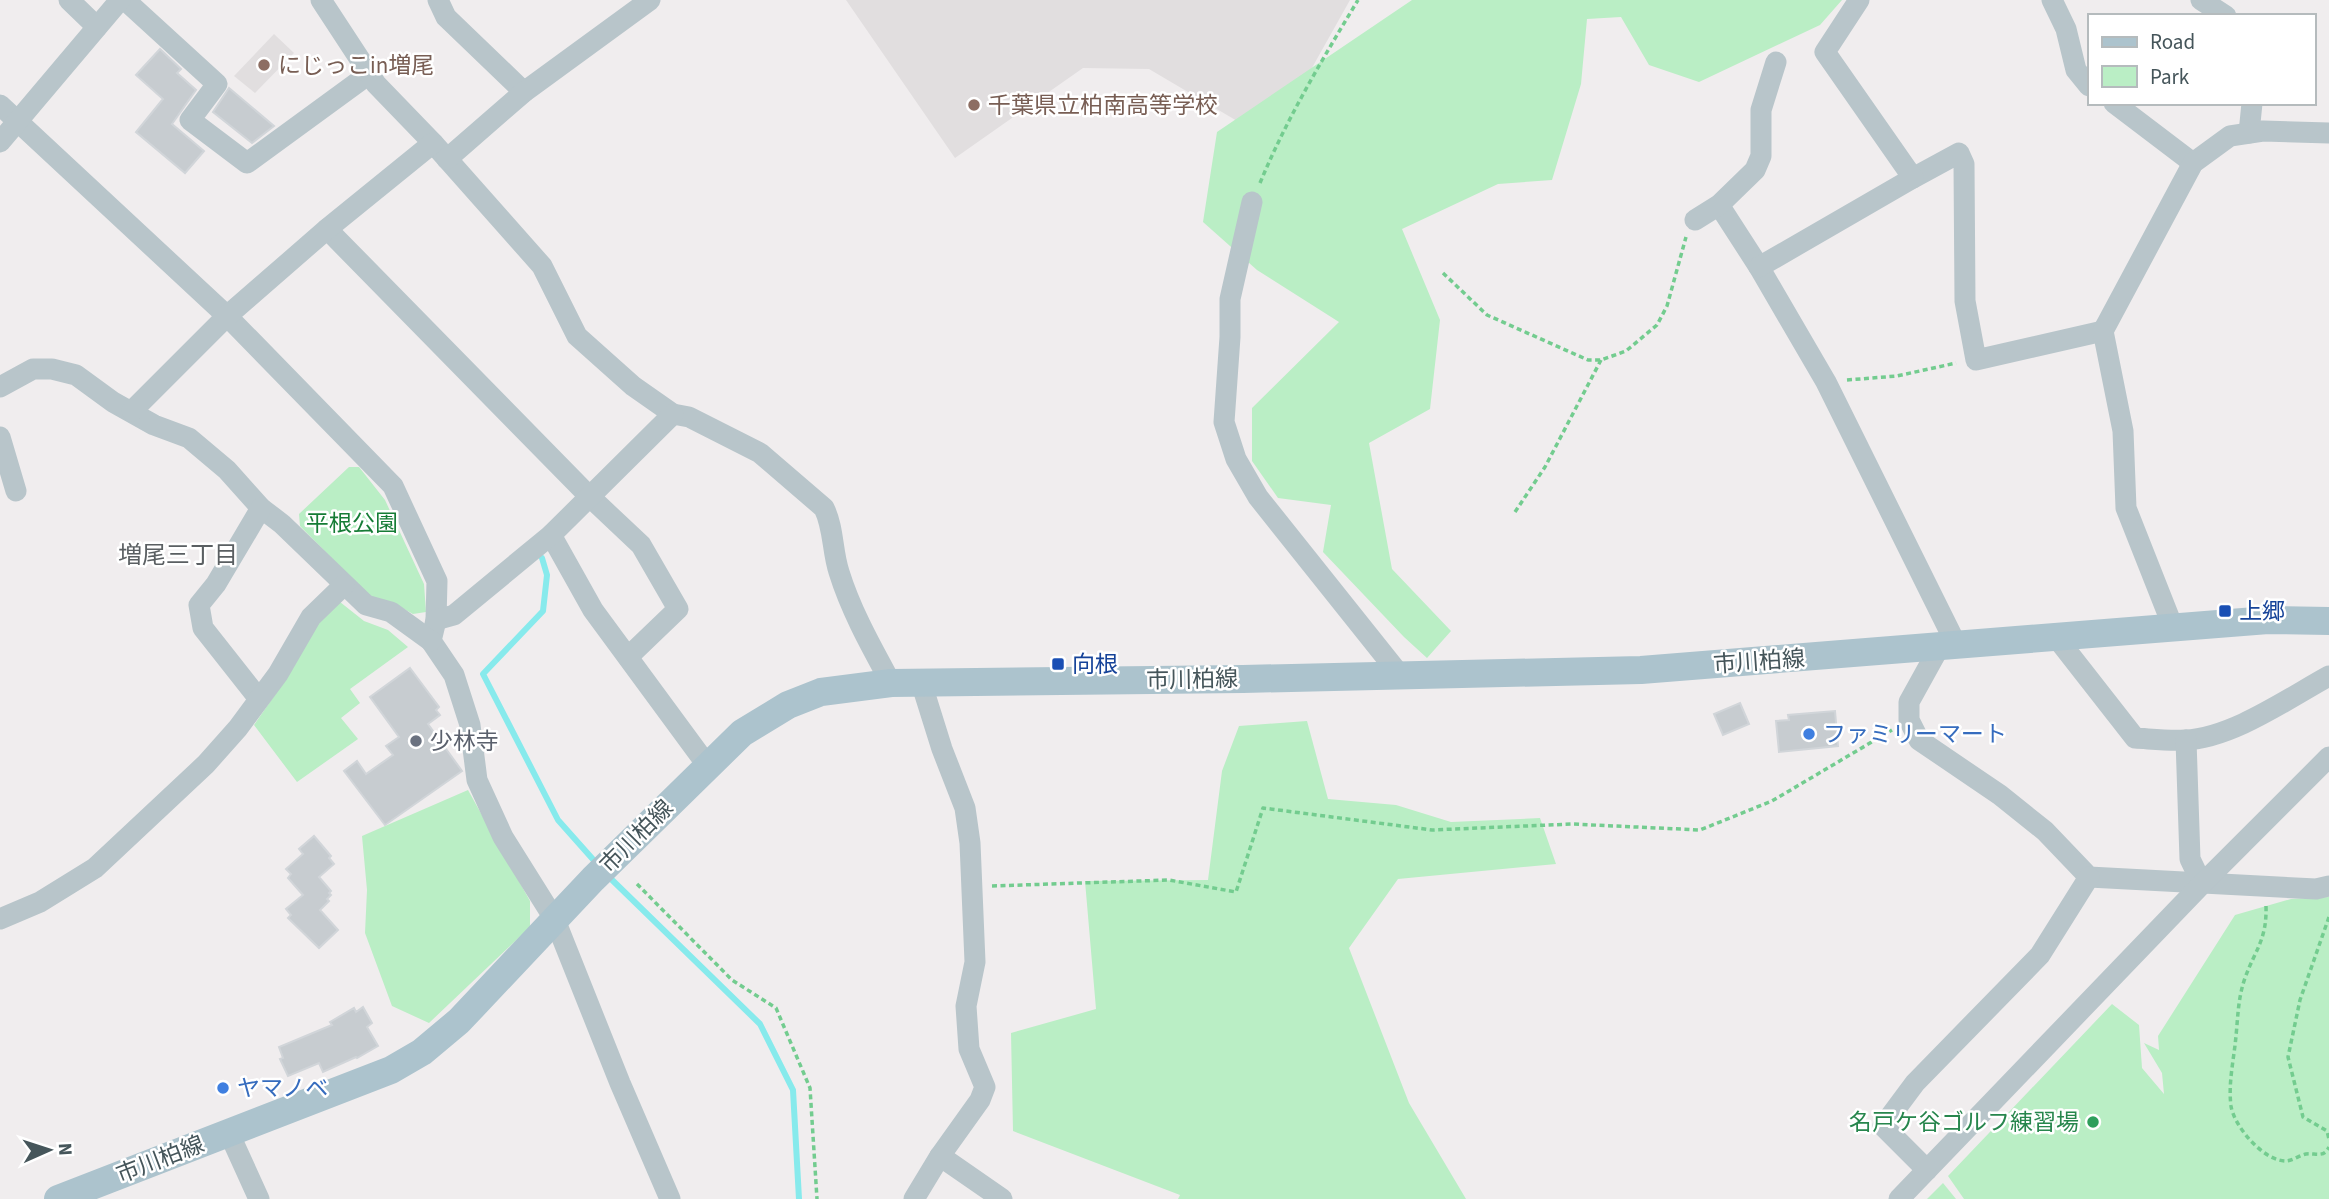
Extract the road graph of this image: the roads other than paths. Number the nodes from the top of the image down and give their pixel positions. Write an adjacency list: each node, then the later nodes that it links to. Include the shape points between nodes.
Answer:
1 (69, 0): 10 (street)
2 (123, 0): 10 (street); 12 (street, via 217,84 190,120 247,163)
3 (321, 0): 12 (street)
4 (438, 0): 14 (street, via 446,17)
5 (650, 0): 14 (street)
6 (1858, 0): 25 (street, via 1825,52)
7 (2052, 0): 13 (street, via 2066,29 2076,71)
8 (2202, 0): 9 (street)
9 (2223, 14)
10 (97, 27): 18 (street)
11 (1776, 62): 27 (street, via 1761,110 1761,156 1755,170)
12 (369, 74): 22 (street)
13 (2088, 85)
14 (523, 92): 23 (street)
15 (0, 105): 18 (street)
16 (2117, 105): 24 (street)
17 (2252, 105): 19 (street)
18 (18, 121): 21 (street); 31 (street)
19 (2249, 133): 20 (street); 24 (street, via 2230,136)
20 (2329, 133)
21 (0, 142)
22 (433, 143): 23 (street); 29 (street)
23 (447, 159): 35 (street, via 542,266 577,336)
24 (2193, 163): 32 (street)
25 (1913, 178): 30 (street); 32 (street, via 1959,153 1964,164 1965,301 1976,359)
26 (1252, 202): 49 (street, via 1230,299 1224,422 1236,459 1258,497)
27 (1719, 205): 28 (street); 30 (street)
28 (1695, 220)
29 (327, 229): 31 (street); 38 (street)
30 (1759, 267): 47 (street, via 1826,382)
31 (228, 316): 34 (street); 42 (street, via 393,486 437,581)
32 (2103, 331): 44 (street, via 2123,432 2126,508)
33 (0, 387): 34 (street, via 33,369 52,369 76,375)
34 (132, 411): 39 (street, via 189,438 227,470)
35 (673, 414): 38 (street); 52 (street, via 689,417 760,453 824,508 843,584)
36 (0, 436): 37 (street)
37 (16, 491)
38 (589, 496): 40 (street); 48 (street, via 641,545 678,609)
39 (261, 508): 41 (street); 53 (street, via 200,605 203,628)
40 (551, 535): 42 (street, via 454,615); 48 (street, via 593,610)
41 (344, 585): 46 (street, via 366,605 391,611); 53 (street, via 311,617)
42 (436, 620): 46 (street)
43 (2329, 621): 44 (main road, 市川柏線)
44 (2173, 627): 45 (main road, 市川柏線)
45 (2056, 637): 47 (main road, 市川柏線); 54 (street, via 2135,738)
46 (431, 642): 61 (street, via 454,675 470,725 477,780 503,837)
47 (1948, 645): 49 (main road, 市川柏線, via 1641,670); 57 (street, via 1909,702 1909,720 1919,740 2045,831)
48 (628, 657): 56 (street)
49 (1400, 676): 51 (main road, 市川柏線)
50 (2329, 676): 54 (street, via 2245,722)
51 (921, 682): 52 (main road, 市川柏線); 63 (street, via 965,808 975,962 966,1006 969,1049 985,1087)
52 (891, 683): 56 (main road, 市川柏線, via 821,692 788,705 742,733)
53 (259, 699): 60 (street, via 206,764 95,868 40,902)
54 (2186, 740): 58 (street, via 2190,859)
55 (2329, 757): 58 (street)
56 (708, 765): 61 (main road, 市川柏線)
57 (2089, 877): 58 (street); 64 (street, via 2040,956 1915,1083 1883,1126)
58 (2202, 884): 59 (street); 64 (street)
59 (2329, 886)
60 (0, 919)
61 (555, 920): 62 (main road, 市川柏線, via 459,1021 422,1052 391,1070); 67 (street)
62 (229, 1133): 65 (main road, 市川柏線); 66 (street)
63 (940, 1156): 68 (street); 69 (street)
64 (1927, 1170): 70 (street)
65 (58, 1199)
66 (259, 1199)
67 (670, 1199)
68 (914, 1199)
69 (1002, 1199)
70 (1899, 1199)

